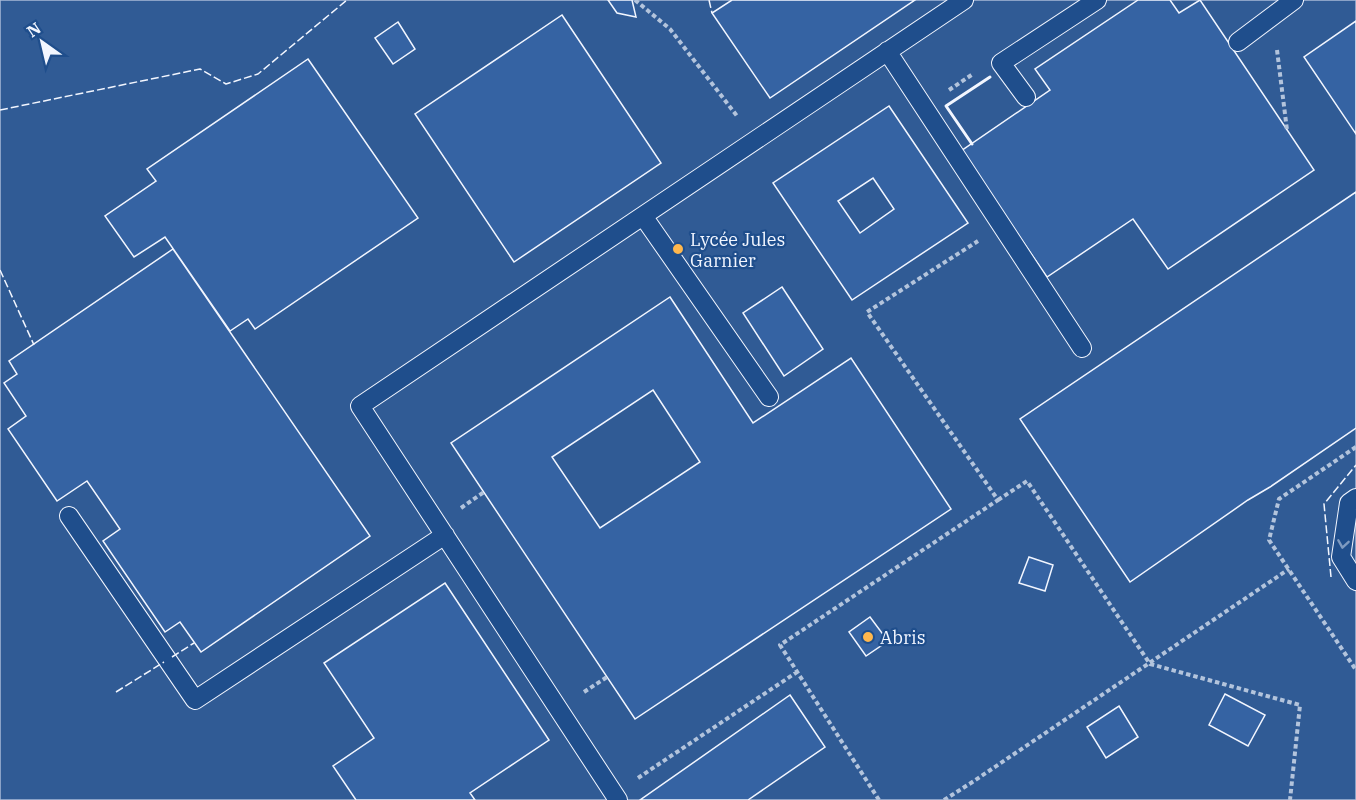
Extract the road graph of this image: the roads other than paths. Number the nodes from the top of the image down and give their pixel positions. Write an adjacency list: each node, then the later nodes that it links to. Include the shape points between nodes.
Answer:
1 (964, 0): 5 (lane)
2 (1097, 0): 6 (lane, via 1001,63)
3 (1293, 0): 4 (lane)
4 (1238, 42)
5 (887, 51): 7 (lane); 8 (lane)
6 (1026, 97)
7 (644, 216): 9 (lane); 12 (lane, via 360,406)
8 (1082, 348)
9 (768, 397)
10 (1356, 498): 13 (lane, one-way to 13, via 1349,503 1341,557)
11 (69, 516): 12 (lane, via 195,700)
12 (445, 535): 14 (lane)
13 (1356, 581)
14 (616, 797)

